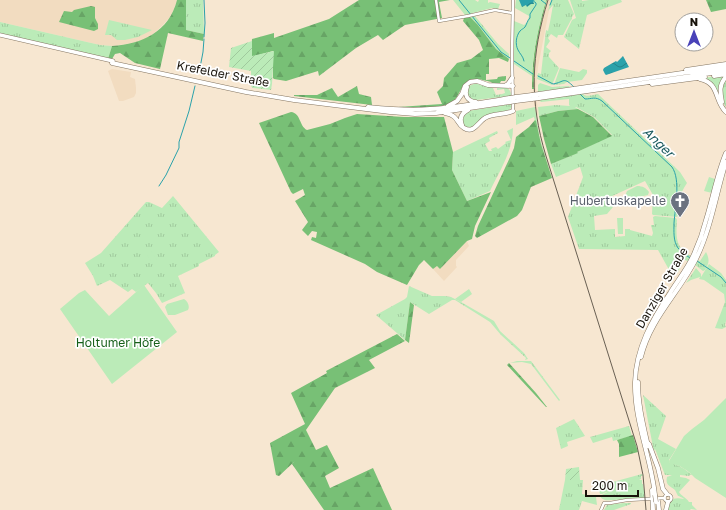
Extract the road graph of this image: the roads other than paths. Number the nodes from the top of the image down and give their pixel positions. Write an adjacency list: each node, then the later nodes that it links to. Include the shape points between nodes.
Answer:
1 (436, 0): 3 (main road, via 439,21 495,10)
2 (513, 0): 3 (main road)
3 (512, 13): 10 (main road)
4 (0, 36): 5 (main road, Krefelder Straße)
5 (113, 62): 19 (highway, Krefelder Straße, via 257,92 313,100 403,110); 22 (highway, Krefelder Straße, via 246,92 294,100 397,113)
6 (726, 64): 9 (highway)
7 (726, 68): 9 (highway)
8 (726, 74): 11 (highway); 13 (highway); 20 (highway, via 720,92)
9 (656, 77): 15 (highway)
10 (512, 78): 12 (highway); 14 (main road)
11 (692, 79): 13 (highway); 23 (highway, via 702,79 711,84)
12 (505, 85): 14 (highway); 19 (highway, via 470,82 457,101)
13 (630, 85): 15 (highway)
14 (513, 87): 17 (highway, via 474,83 468,86 465,93 468,100); 21 (main road)
15 (576, 90): 16 (highway, bridge)
16 (510, 100): 17 (highway, Krefelder Straße); 18 (highway, Krefelder Straße)
17 (486, 102): 19 (highway, Krefelder Straße)
18 (476, 107): 21 (highway, via 467,110 461,117 464,127 473,128 487,116); 22 (highway, Krefelder Straße)
19 (444, 108)
20 (726, 109)
21 (514, 110): 22 (highway, via 487,117 476,128 470,130 463,128 452,115)
22 (436, 112)
23 (726, 112)
24 (726, 153): 26 (highway)
25 (726, 162): 26 (highway)
26 (720, 174): 27 (highway, Danziger Straße, via 706,233)
27 (690, 266): 28 (highway, Danziger Straße, via 656,320 642,354 638,391); 30 (highway, Danziger Straße, via 654,318 639,354 636,370 637,411)
28 (647, 442): 29 (highway); 30 (highway, Danziger Straße, via 653,465)
29 (665, 496): 30 (main road); 31 (main road); 31 (main road, via 670,495 672,498)
30 (656, 498): 32 (main road, via 604,503); 33 (highway, Danziger Straße)
31 (668, 502): 34 (highway)
32 (601, 510)
33 (656, 510)
34 (666, 510)

